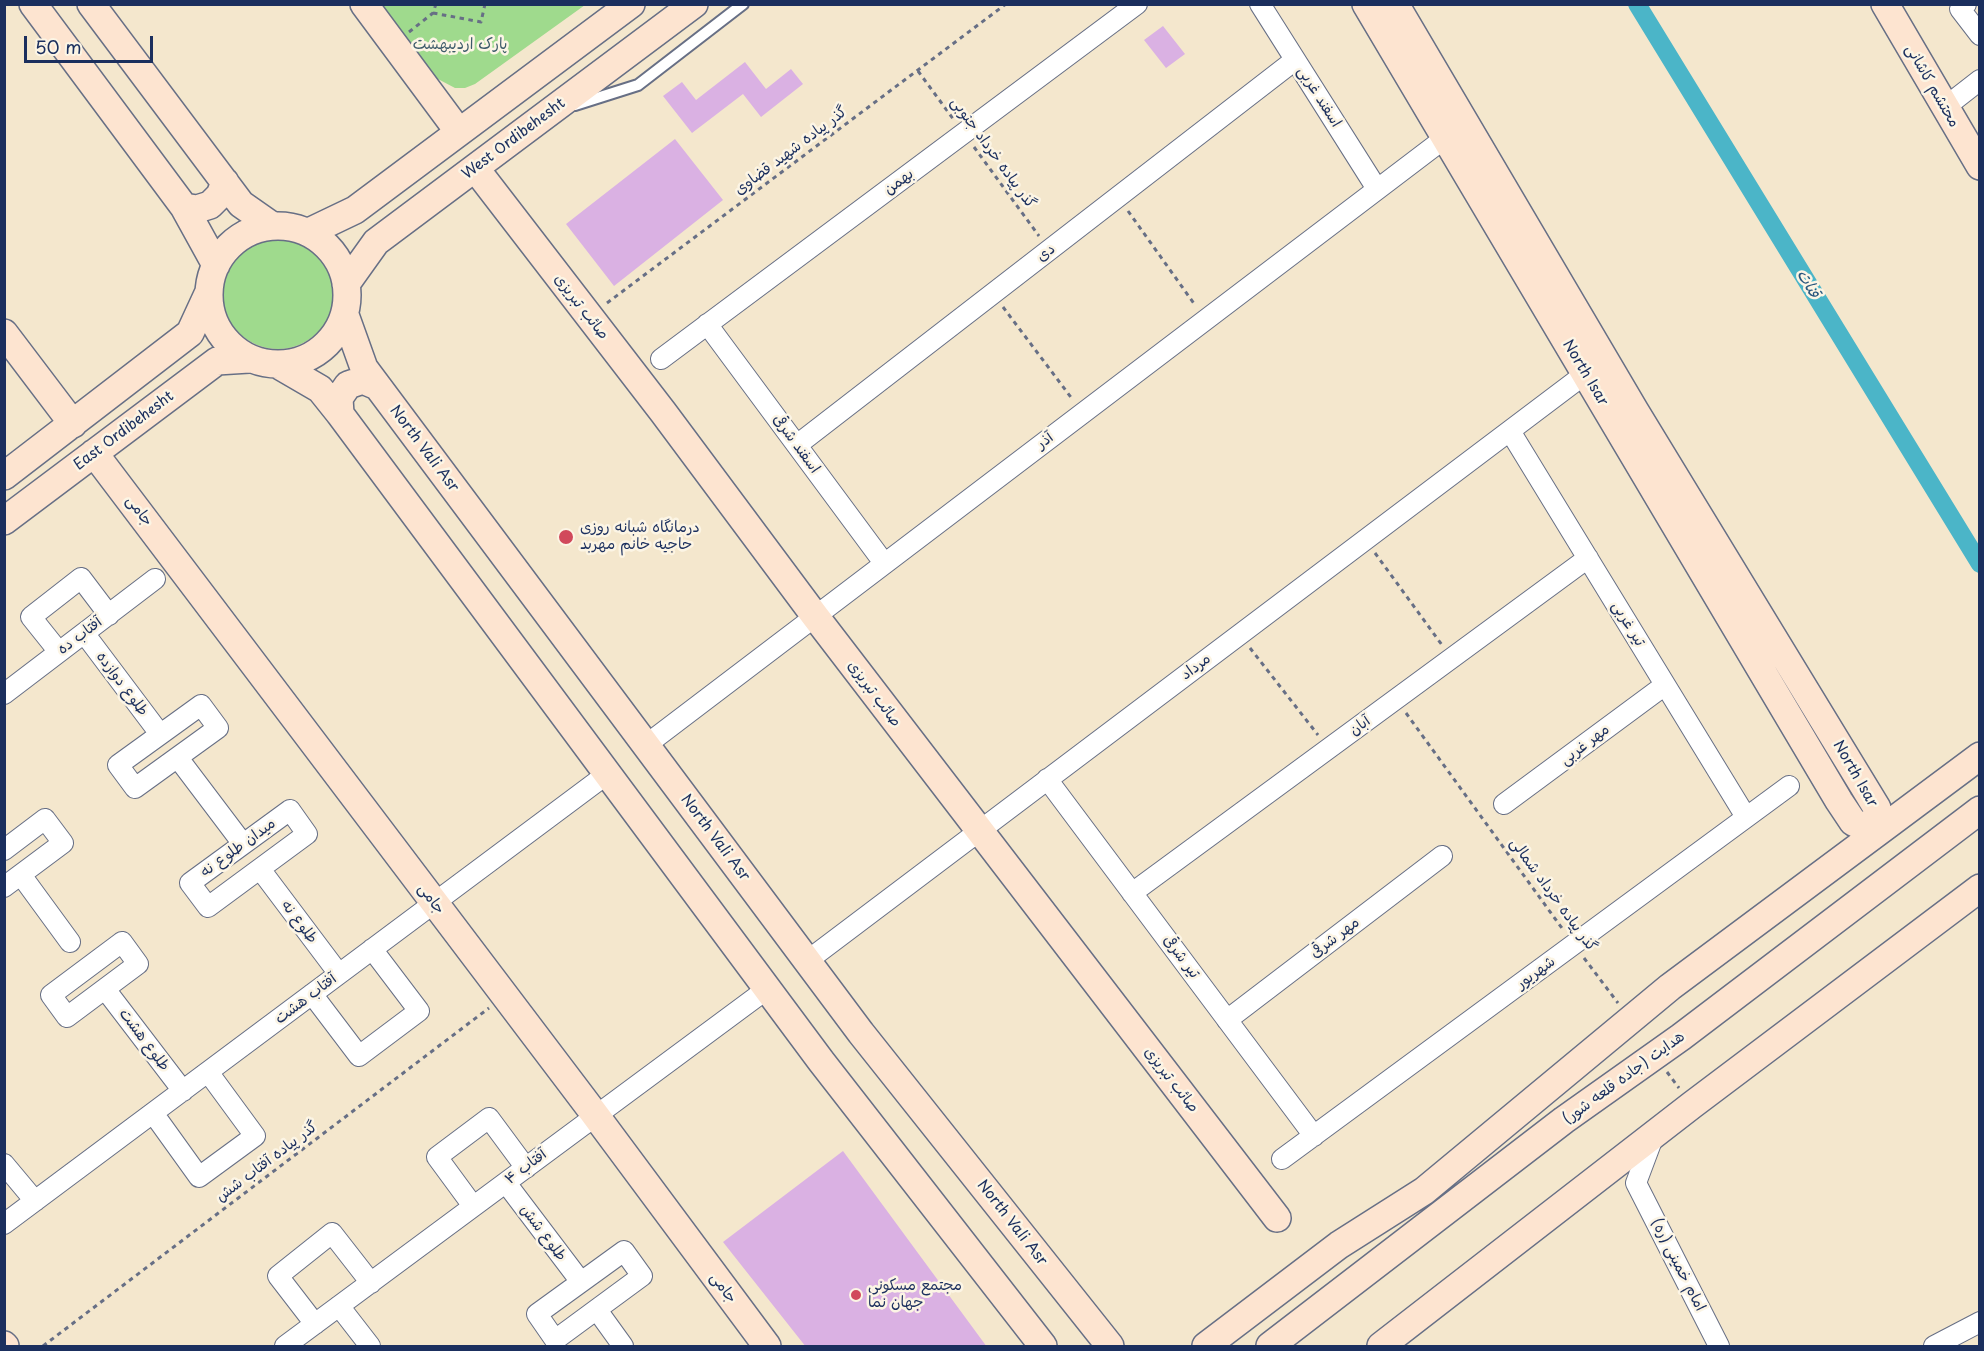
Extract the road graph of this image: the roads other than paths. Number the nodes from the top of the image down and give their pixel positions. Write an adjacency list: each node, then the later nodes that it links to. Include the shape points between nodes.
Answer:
1 (33, 4): 25 (main road)
2 (91, 4): 22 (main road)
3 (364, 4): 18 (main road)
4 (631, 4): 18 (main road)
5 (694, 4): 17 (main road, West Ordibehesht)
6 (743, 4): 17 (lane, via 638,85)
7 (1137, 4): 34 (street, بهمن)
8 (1260, 4): 14 (street, اسفند غربی)
9 (1366, 4): 19 (main road, North Isar)
10 (1395, 4): 29 (main road, North Isar)
11 (1885, 4): 16 (main road, محتشم کاشانی)
12 (1966, 4): 13 (street, via 1960,9)
13 (1980, 35)
14 (1295, 60): 23 (street, اسفند غربی); 46 (street, دی)
15 (1980, 80): 16 (street)
16 (1944, 108): 20 (main road, محتشم کاشانی)
17 (549, 113): 21 (main road, West Ordibehesht)
18 (459, 132): 24 (main road)
19 (1445, 138): 23 (street, آذر); 29 (main road, North Isar)
20 (1980, 166)
21 (474, 168): 28 (main road, West Ordibehesht); 54 (main road, صائب تبریزی)
22 (225, 182): 25 (main road, via 210,205); 26 (main road, via 241,204)
23 (1377, 189): 51 (street, آذر)
24 (371, 199): 27 (main road); 28 (main road, via 366,213 371,228)
25 (184, 207): 30 (main road)
26 (271, 225): 27 (main road); 30 (main road, via 234,241)
27 (309, 232): 31 (main road, via 338,258)
28 (384, 236): 31 (main road, West Ordibehesht)
29 (1529, 255): 40 (main road, North Isar); 70 (main road, North Isar, via 1635,411 1878,808)
30 (216, 265): 32 (main road)
31 (346, 284): 33 (main road)
32 (208, 294): 36 (main road, via 190,333); 37 (main road, via 219,332 232,348)
33 (345, 315): 39 (main road, via 324,347 308,358); 42 (main road, North Vali Asr, via 364,368)
34 (707, 324): 38 (street, بهمن); 46 (street, اسفند شرقی)
35 (4, 333): 44 (main road)
36 (172, 347): 41 (main road, via 184,349 193,357 196,368); 44 (main road)
37 (249, 359): 39 (main road); 41 (main road, East Ordibehesht, via 217,361)
38 (661, 359)
39 (277, 364): 43 (main road, via 320,389)
40 (1585, 374): 45 (street, مرداد); 70 (main road, North Isar, via 1839,801 1853,822)
41 (192, 380): 47 (main road, East Ordibehesht)
42 (377, 386): 43 (main road, via 363,380 348,385 339,398); 60 (main road, North Vali Asr)
43 (340, 414): 63 (main road)
44 (73, 424): 48 (main road)
45 (1510, 431): 50 (street, تیر غربی); 64 (street, مرداد)
46 (797, 445): 51 (street, اسفند شرقی)
47 (94, 453): 49 (main road, East Ordibehesht); 79 (main road, جامی)
48 (4, 476)
49 (4, 521)
50 (1588, 558): 57 (street, تیر غربی); 78 (street, آبان)
51 (884, 563): 54 (street, آذر)
52 (155, 579): 53 (street, آفتاب ده)
53 (109, 615): 55 (street, آفتاب ده); 56 (street, via 81,578 31,617)
54 (815, 616): 60 (street, آذر); 69 (main road, صائب تبریزی)
55 (84, 633): 56 (street, آفتاب ده); 59 (street, طلوع دوازده)
56 (59, 652): 58 (street, آفتاب ده)
57 (1665, 685): 66 (street, مهر غربی); 68 (street, تیر غربی)
58 (4, 694)
59 (160, 734): 62 (street, via 201,705 218,728); 62 (street, via 118,765 135,789)
60 (646, 745): 82 (main road, North Vali Asr)
61 (1980, 756): 70 (main road)
62 (178, 758): 71 (street)
63 (607, 774): 79 (street, آفتاب هشت); 84 (main road)
64 (1047, 779): 69 (street, مرداد); 78 (street, تیر شرقی)
65 (1789, 786): 68 (street, شهریور)
66 (1504, 804)
67 (1980, 810): 88 (main road, هدایت (جاده قلعه شور))
68 (1746, 817): 94 (street, شهریور)
69 (979, 831): 82 (street, مرداد); 104 (main road, صائب تبریزی)
70 (1875, 832): 101 (main road, via 1670,987)
71 (243, 844): 74 (street, میدان طلوع نه, via 290,810 307,834); 74 (street, میدان طلوع نه, via 190,883 208,907)
72 (4, 850): 75 (street, via 45,819 63,843)
73 (1442, 856): 87 (street, مهر شرقی)
74 (260, 869): 83 (street, طلوع نه)
75 (21, 875): 76 (street); 80 (street)
76 (4, 887)
77 (1980, 888): 93 (main road)
78 (1132, 893): 87 (street, تیر شرقی)
79 (434, 903): 81 (street, آفتاب هشت); 92 (main road, جامی)
80 (70, 942)
81 (372, 949): 83 (street, آفتاب هشت); 86 (street, via 419,1011 359,1056)
82 (807, 961): 118 (main road, North Vali Asr)
83 (339, 974): 86 (street, آفتاب هشت)
84 (767, 988): 92 (street, آفتاب ۴); 117 (main road)
85 (105, 989): 90 (street, طلوع هشت)
86 (312, 994): 89 (street, آفتاب هشت)
87 (1227, 1020): 94 (street, تیر شرقی)
88 (1681, 1037): 101 (main road); 120 (main road, هدایت (جاده قلعه شور), via 1555,1128)
89 (208, 1072): 90 (street, آفتاب هشت); 91 (street, via 255,1136 199,1177)
90 (183, 1091): 91 (street, آفتاب هشت)
91 (153, 1113): 102 (street, آفتاب هشت)
92 (595, 1115): 97 (street, آفتاب ۴); 116 (main road, جامی)
93 (1654, 1134): 98 (main road); 100 (street)
94 (1314, 1136): 95 (street, شهریور)
95 (1282, 1159)
96 (4, 1164): 102 (street)
97 (526, 1168): 99 (street, آفتاب ۴); 103 (street, via 489,1118 437,1157)
98 (1597, 1178): 100 (street); 112 (main road)
99 (506, 1183): 103 (street, آفتاب ۴); 107 (street, طلوع شش)
100 (1636, 1183): 121 (street, امام خمینی (ره))
101 (1424, 1191): 119 (main road, via 1339,1245)
102 (35, 1201): 105 (street, آفتاب هشت)
103 (473, 1206): 106 (street, آفتاب ۴)
104 (1277, 1218)
105 (4, 1224)
106 (371, 1282): 108 (street, آفتاب ۴); 111 (street, via 332,1233 278,1276)
107 (581, 1282): 109 (street, via 537,1314 555,1340); 109 (street, via 624,1251 642,1276)
108 (339, 1306): 111 (street, آفتاب ۴); 114 (street)
109 (597, 1310): 115 (street)
110 (1980, 1322): 122 (street)
111 (315, 1324): 113 (street, آفتاب ۴)
112 (1395, 1342)
113 (285, 1347)
114 (370, 1347)
115 (623, 1347)
116 (767, 1347)
117 (1043, 1347)
118 (1110, 1347)
119 (1206, 1347)
120 (1270, 1347)
121 (1719, 1347)
122 (1934, 1347)

